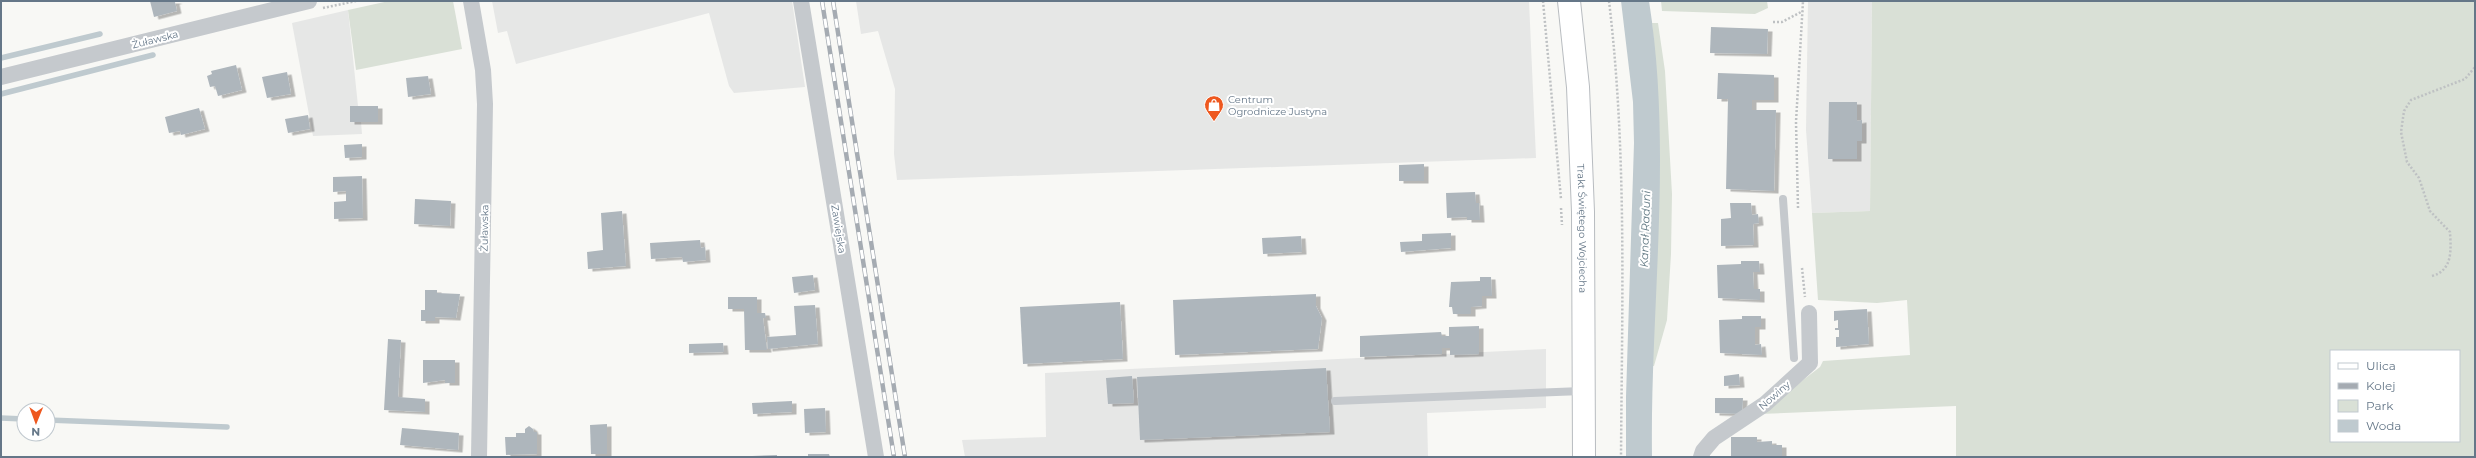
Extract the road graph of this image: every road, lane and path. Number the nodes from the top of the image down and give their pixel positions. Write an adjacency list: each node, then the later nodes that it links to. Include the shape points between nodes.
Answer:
1 (309, 1): 8 (street, Żuławska)
2 (471, 1): 24 (street, Żuławska, via 482,62 485,104)
3 (801, 1): 25 (street, Zawiejska)
4 (1543, 1): 15 (path)
5 (1568, 1): 22 (main road, Trakt Świętego Wojciecha, via 1578,86 1581,150)
6 (1609, 1): 27 (path, via 1616,56 1622,243)
7 (1803, 1): 9 (path)
8 (272, 5): 12 (street, Żuławska)
9 (1803, 10): 10 (path, via 1782,22); 14 (path, via 1796,122)
10 (1773, 22)
11 (2475, 67): 17 (path, via 2465,79 2411,100 2404,112 2401,132 2407,162 2420,178 2430,210 2450,232 2449,263 2440,274)
12 (1, 77)
13 (1783, 199): 20 (lane)
14 (1798, 210)
15 (1562, 231)
16 (1802, 265): 18 (path, via 1806,301 1811,308)
17 (2432, 276)
18 (1809, 313): 19 (street, Nowiny)
19 (1809, 335): 20 (lane); 28 (street, Nowiny, via 1810,363 1765,404 1714,438)
20 (1792, 336): 21 (lane)
21 (1794, 358)
22 (1585, 391): 23 (lane); 26 (main road, Trakt Świętego Wojciecha)
23 (1335, 401)
24 (480, 457)
25 (876, 457)
26 (1584, 457)
27 (1621, 457)
28 (1701, 457)

